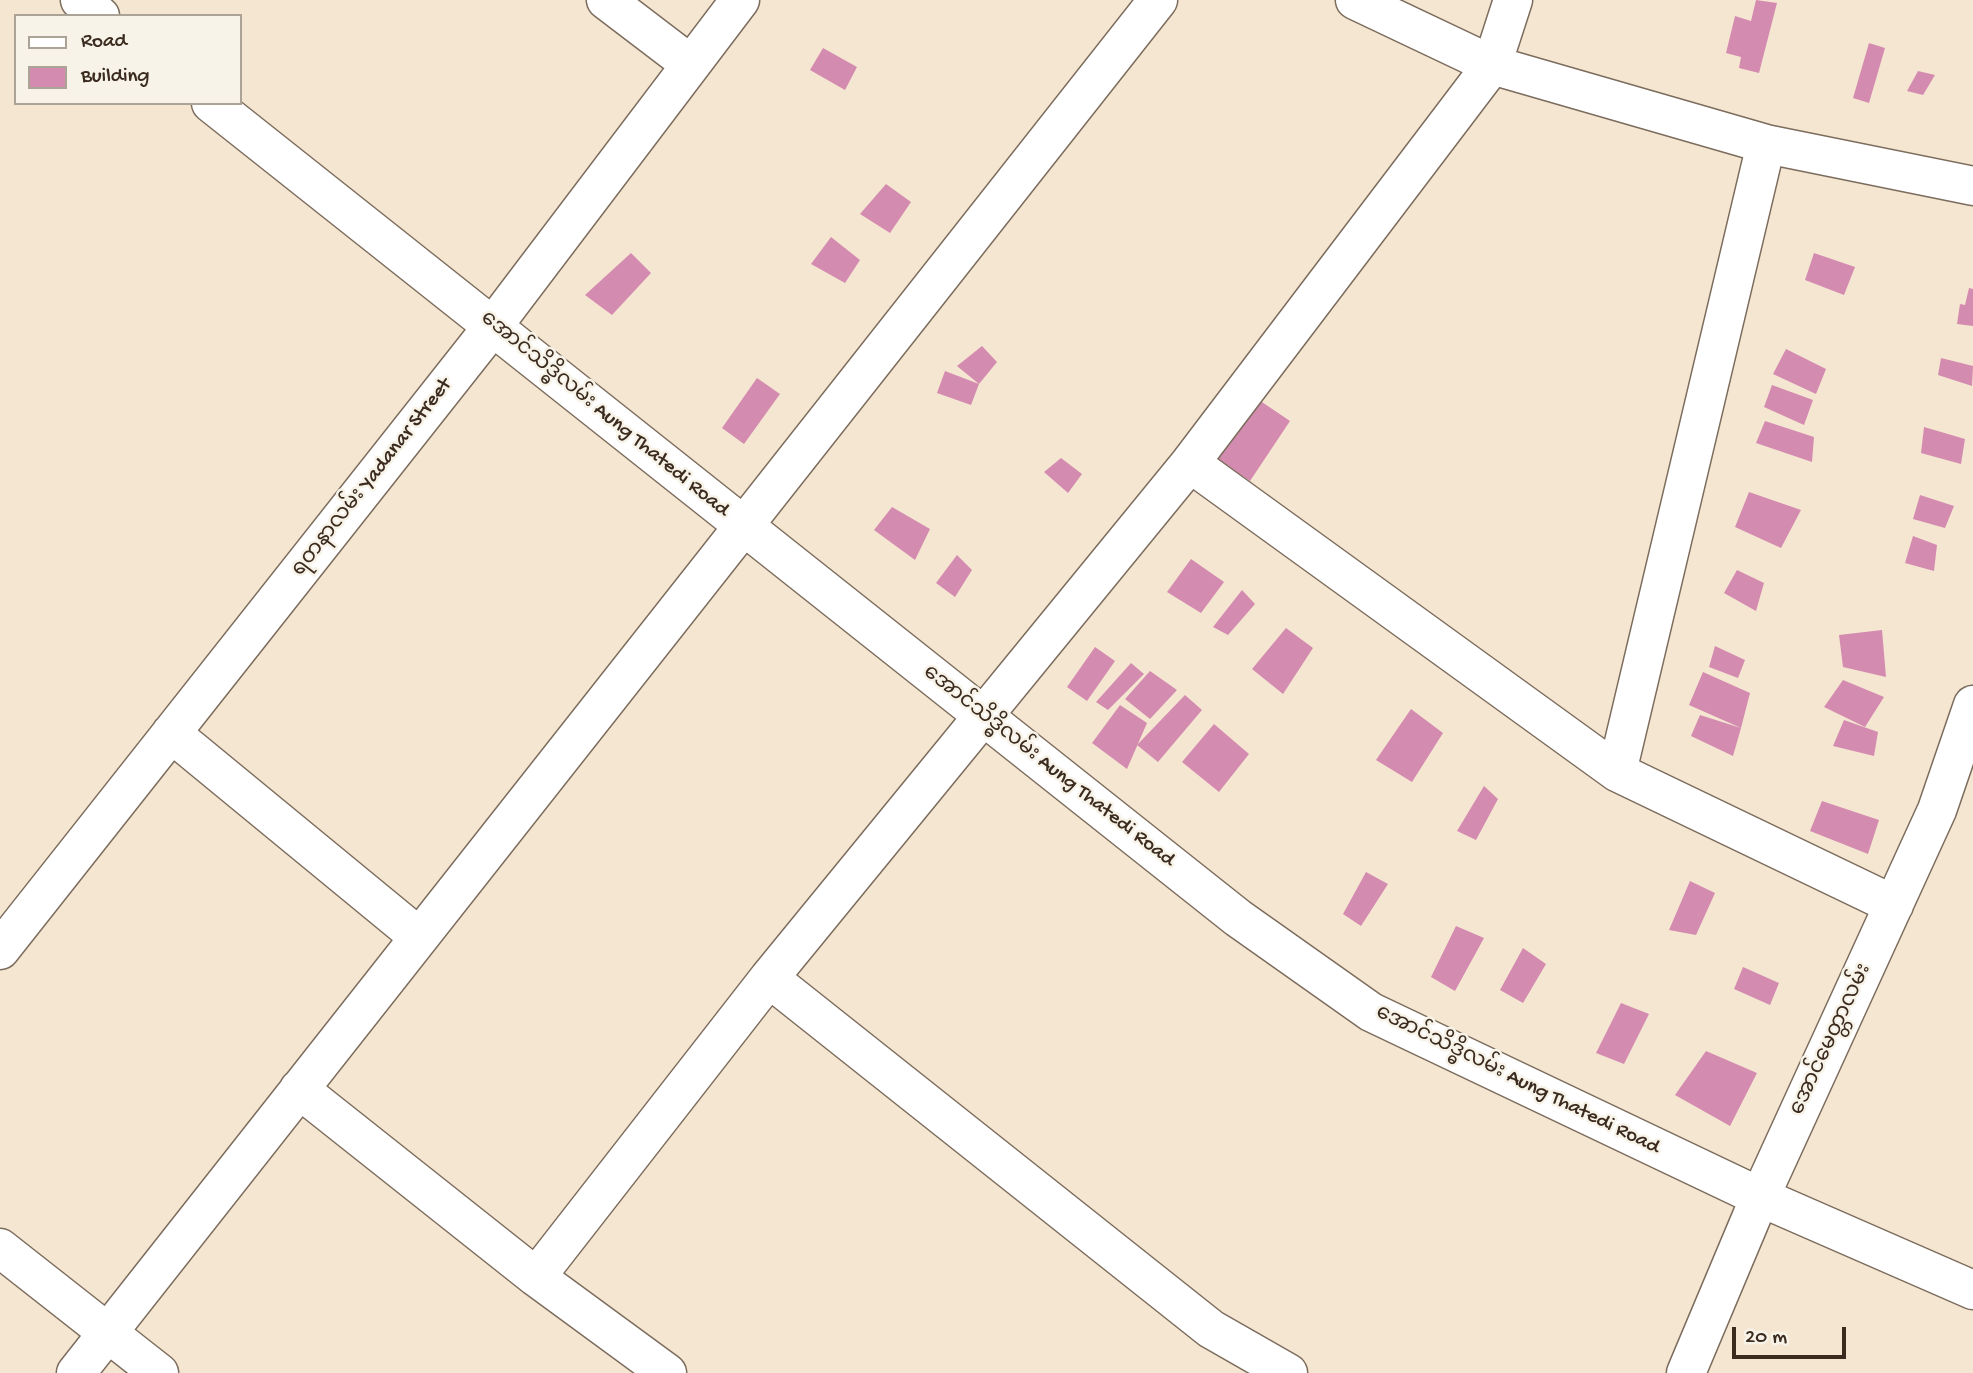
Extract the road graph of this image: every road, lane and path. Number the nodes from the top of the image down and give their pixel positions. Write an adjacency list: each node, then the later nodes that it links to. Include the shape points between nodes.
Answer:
1 (80, 0): 7 (street)
2 (606, 0): 8 (street)
3 (740, 0): 8 (street, ရတနာလမ်း Yadanar Street)
4 (1158, 0): 15 (street)
5 (1355, 0): 9 (street)
6 (1513, 0): 9 (street)
7 (98, 14)
8 (690, 64): 13 (street, ရတနာလမ်း Yadanar Street)
9 (1492, 65): 11 (street); 14 (street)
10 (214, 105): 13 (street, အောင်သိဒ္ဓိလမ်း Aung Thatedi Road)
11 (1766, 144): 12 (street); 19 (street)
12 (1973, 186)
13 (493, 326): 15 (street, အောင်သိဒ္ဓိလမ်း Aung Thatedi Road); 18 (street, ရတနာလမ်း Yadanar Street)
14 (1190, 463): 17 (street); 19 (street)
15 (744, 526): 17 (street, အောင်သိဒ္ဓိလမ်း Aung Thatedi Road); 21 (street)
16 (1973, 705): 20 (street, အောင်မေတ္တာလမ်း, via 1937,810)
17 (984, 717): 23 (street); 25 (street, အောင်သိဒ္ဓိလမ်း Aung Thatedi Road, via 1238,918 1371,1012)
18 (171, 733): 21 (street); 22 (street, ရတနာလမ်း Yadanar Street)
19 (1617, 772): 20 (street)
20 (1894, 905): 25 (street, အောင်မေတ္တာလမ်း)
21 (419, 937): 24 (street)
22 (0, 950)
23 (769, 978): 27 (street); 33 (street, via 1211,1329)
24 (299, 1089): 27 (street); 29 (street)
25 (1760, 1196): 28 (street, အောင်သိဒ္ဓိလမ်း Aung Thatedi Road); 34 (street, အောင်မေတ္တာလမ်း)
26 (0, 1248): 29 (street)
27 (536, 1277): 32 (street)
28 (1973, 1290)
29 (108, 1332): 30 (street); 31 (street)
30 (76, 1373)
31 (159, 1373)
32 (667, 1373)
33 (1288, 1373)
34 (1686, 1373)

